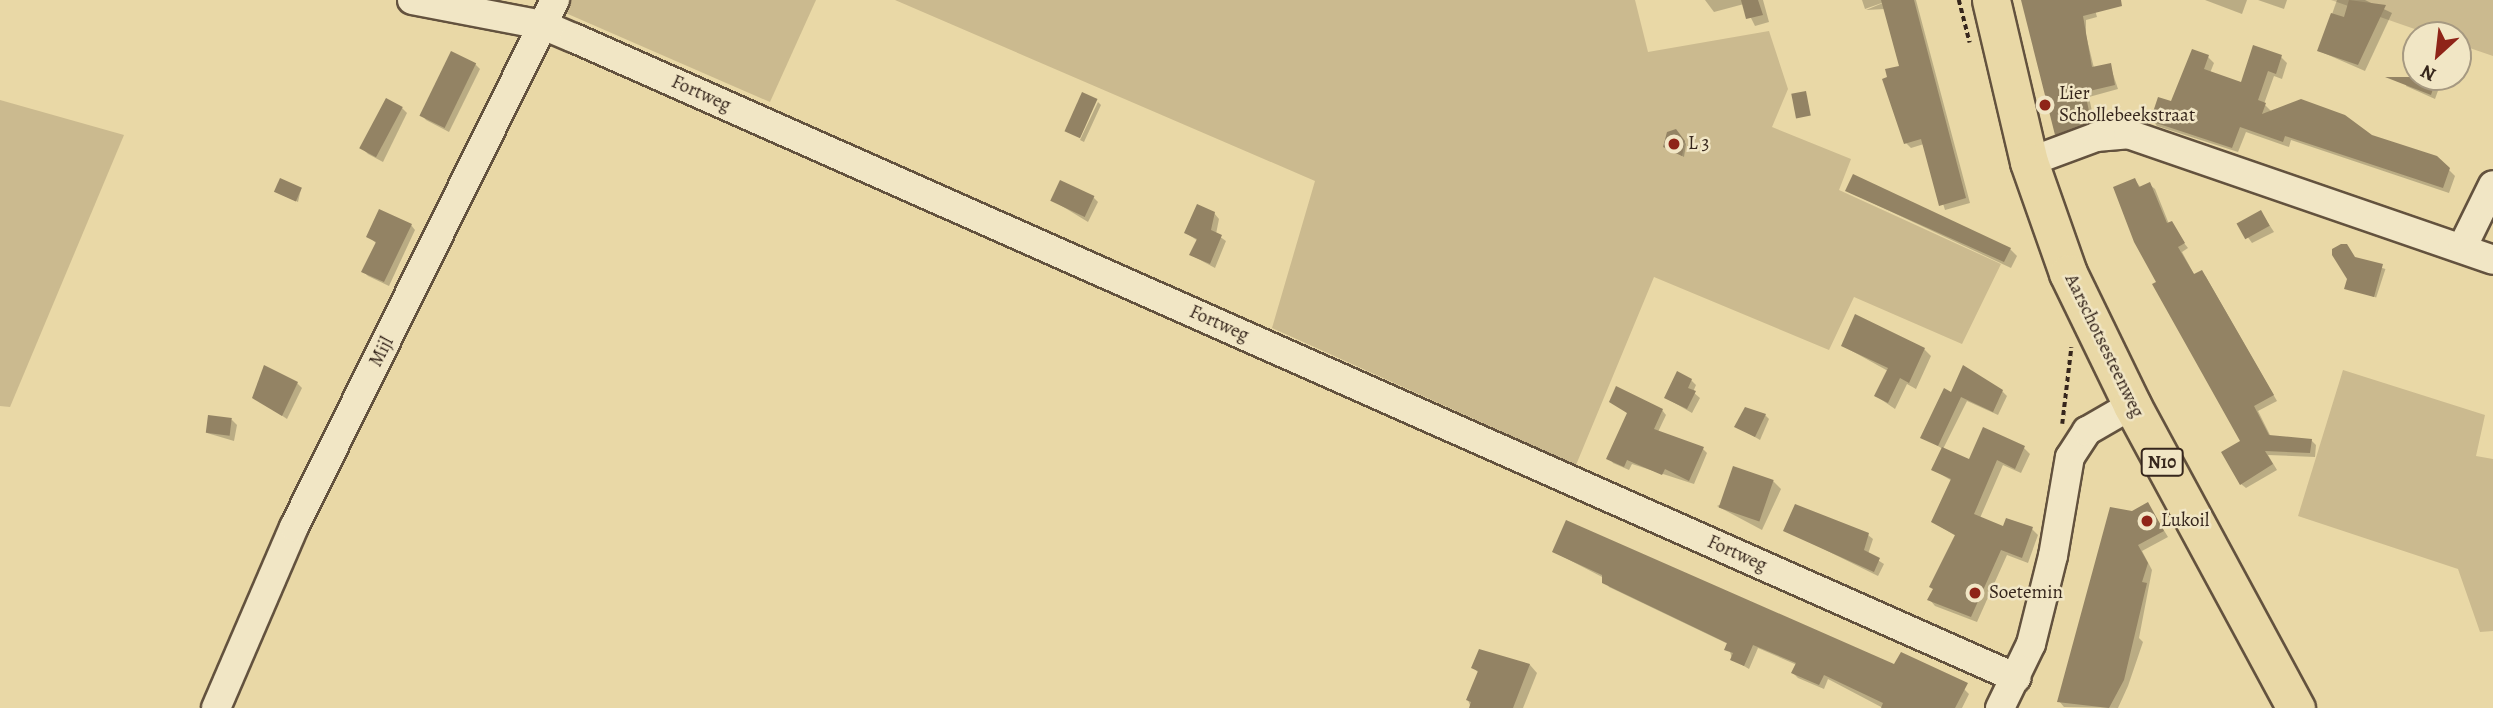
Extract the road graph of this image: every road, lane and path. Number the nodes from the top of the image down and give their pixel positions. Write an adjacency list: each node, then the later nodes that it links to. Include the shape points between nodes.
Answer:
1 (412, 0): 4 (street, Fortweg)
2 (555, 0): 4 (street, Mijl)
3 (1991, 0): 5 (main road, Aarschotsesteenweg / N10)
4 (543, 26): 10 (street, Fortweg); 11 (street, Mijl, via 294,527)
5 (2029, 162): 7 (street, via 2096,137 2128,134); 9 (main road, Aarschotsesteenweg / N10, via 2068,273)
6 (2493, 185): 7 (street)
7 (2462, 248): 8 (street)
8 (2493, 260)
9 (2132, 405): 10 (street, via 2087,431 2070,457 2043,601); 13 (main road, Aarschotsesteenweg / N10)
10 (2016, 678): 12 (street)
11 (216, 708)
12 (2000, 708)
13 (2296, 708)

